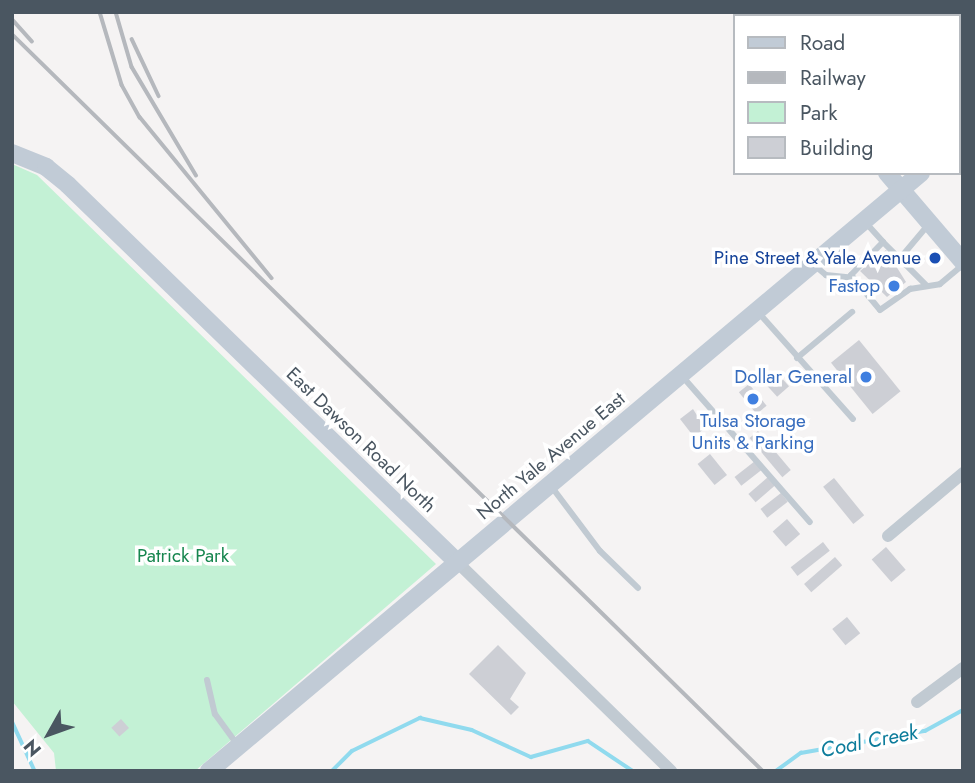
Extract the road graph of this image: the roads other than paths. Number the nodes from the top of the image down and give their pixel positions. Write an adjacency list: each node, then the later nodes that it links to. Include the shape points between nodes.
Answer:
1 (12, 153): 22 (main road, East Dawson Road North, via 46,167 68,185)
2 (889, 175): 4 (main road)
3 (919, 175): 4 (main road, North Yale Avenue East)
4 (901, 190): 5 (main road, North Yale Avenue East); 6 (main road)
5 (864, 221): 7 (lane); 9 (main road, North Yale Avenue East)
6 (929, 223): 8 (lane); 10 (main road)
7 (883, 242): 8 (lane); 11 (lane, via 853,269)
8 (902, 256): 12 (lane)
9 (813, 264): 11 (lane, via 826,275); 13 (main road, North Yale Avenue East)
10 (963, 264): 12 (lane, via 940,284)
11 (853, 278): 12 (lane, via 880,310 909,289)
12 (926, 285)
13 (757, 311): 15 (lane); 16 (main road, North Yale Avenue East)
14 (852, 312): 15 (lane)
15 (797, 358): 17 (lane)
16 (681, 374): 19 (main road, North Yale Avenue East); 20 (lane)
17 (853, 419)
18 (963, 473): 21 (street)
19 (550, 484): 22 (main road, North Yale Avenue East); 23 (lane, via 600,551)
20 (810, 522)
21 (888, 536)
22 (456, 561): 27 (main road, North Yale Avenue East); 29 (street, East Dawson Road North)
23 (638, 588)
24 (963, 668): 26 (street)
25 (207, 680): 27 (lane, via 215,715)
26 (917, 702)
27 (238, 746): 28 (main road, North Yale Avenue East)
28 (209, 771)
29 (671, 771)

